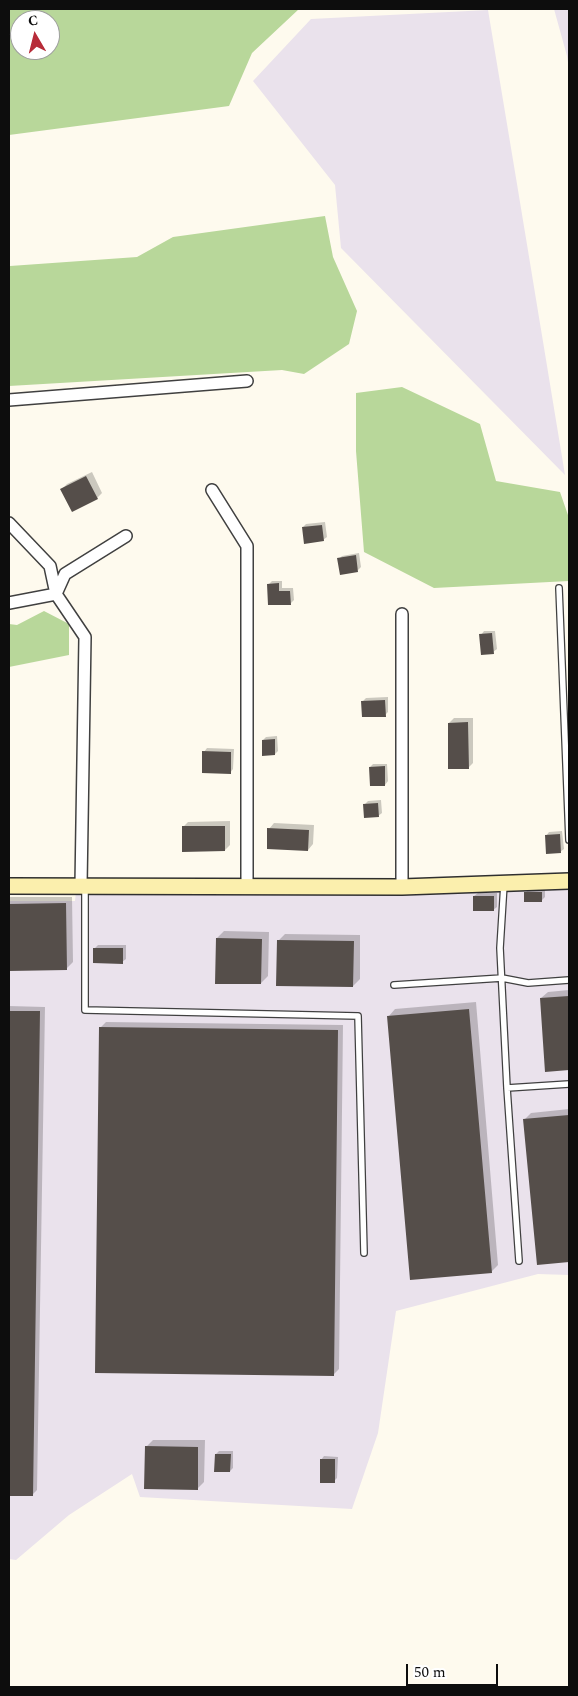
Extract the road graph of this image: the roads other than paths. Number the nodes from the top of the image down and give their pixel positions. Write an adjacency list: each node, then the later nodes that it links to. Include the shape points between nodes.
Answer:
1 (247, 380): 2 (street)
2 (9, 400)
3 (212, 490): 15 (street, via 247,546)
4 (9, 523): 7 (street, via 50,566)
5 (126, 536): 7 (street, via 65,574)
6 (559, 588): 10 (lane)
7 (56, 594): 8 (street); 13 (street, via 86,636)
8 (9, 603)
9 (402, 614): 16 (street)
10 (569, 840)
11 (569, 881): 12 (street)
12 (504, 884): 16 (street); 17 (lane, via 500,948)
13 (83, 885): 14 (street); 15 (street); 22 (lane, via 85,1010 358,1016)
14 (9, 886)
15 (247, 886): 16 (street)
16 (402, 887)
17 (502, 978): 18 (lane, via 528,983); 19 (lane); 21 (lane)
18 (569, 980)
19 (394, 985)
20 (569, 1084): 21 (lane)
21 (507, 1088): 23 (lane)
22 (364, 1253)
23 (519, 1261)

